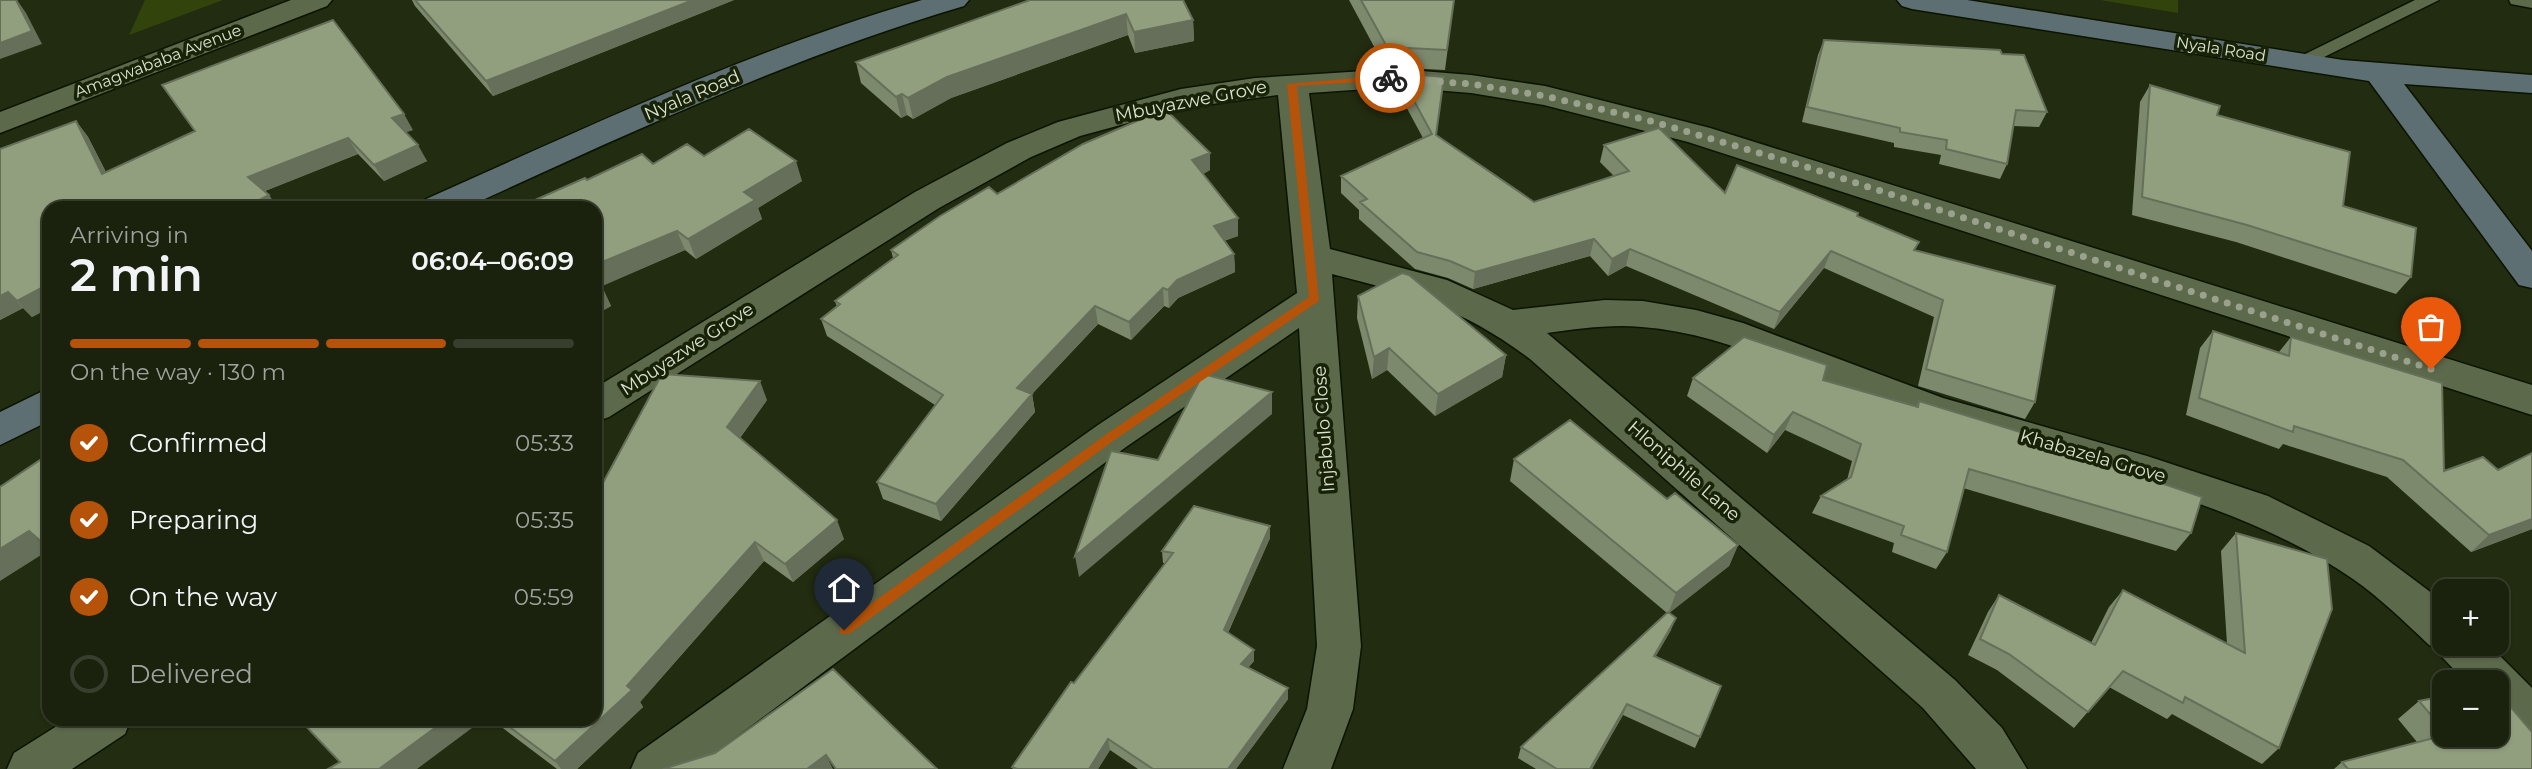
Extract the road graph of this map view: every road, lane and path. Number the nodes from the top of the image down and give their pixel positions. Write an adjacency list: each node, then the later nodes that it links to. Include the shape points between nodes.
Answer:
1 (317, 0): 11 (street, Amagwababa Avenue)
2 (954, 0): 12 (street, Nyala Road, via 778,58)
3 (1912, 0): 7 (street, Nyala Road)
4 (2430, 0): 7 (lane)
5 (2518, 0): 6 (lane)
6 (2532, 2)
7 (2299, 62): 8 (street, Nyala Road)
8 (2380, 74): 10 (street, Nyala Road); 14 (street)
9 (1292, 84): 13 (street, Injabulo Close); 17 (street, Mbuyazwe Grove, via 1397,78 1471,84 1627,115 1810,168); 18 (street, Mbuyazwe Grove, via 1194,97 1118,114 1019,150 796,279)
10 (2532, 84)
11 (0, 122)
12 (452, 201)
13 (1313, 257): 15 (street, Injabulo Close); 16 (street, Hloniphile Lane, via 1432,289)
14 (2532, 276)
15 (1315, 299): 26 (street, via 1112,436); 27 (street, Injabulo Close, via 1339,646 1337,685 1327,726)
16 (1509, 324): 21 (street, Khabazela Grove, via 1637,313 1735,336 1936,411 2185,482 2255,507 2356,559); 28 (street, Hloniphile Lane, via 1553,357 1940,694)
17 (2532, 400)
18 (602, 403)
19 (42, 406): 20 (street)
20 (0, 429)
21 (2432, 619)
22 (2471, 656): 23 (street)
23 (2532, 720)
24 (97, 726): 25 (street)
25 (32, 769)
26 (655, 769)
27 (1307, 769)
28 (2003, 769)

